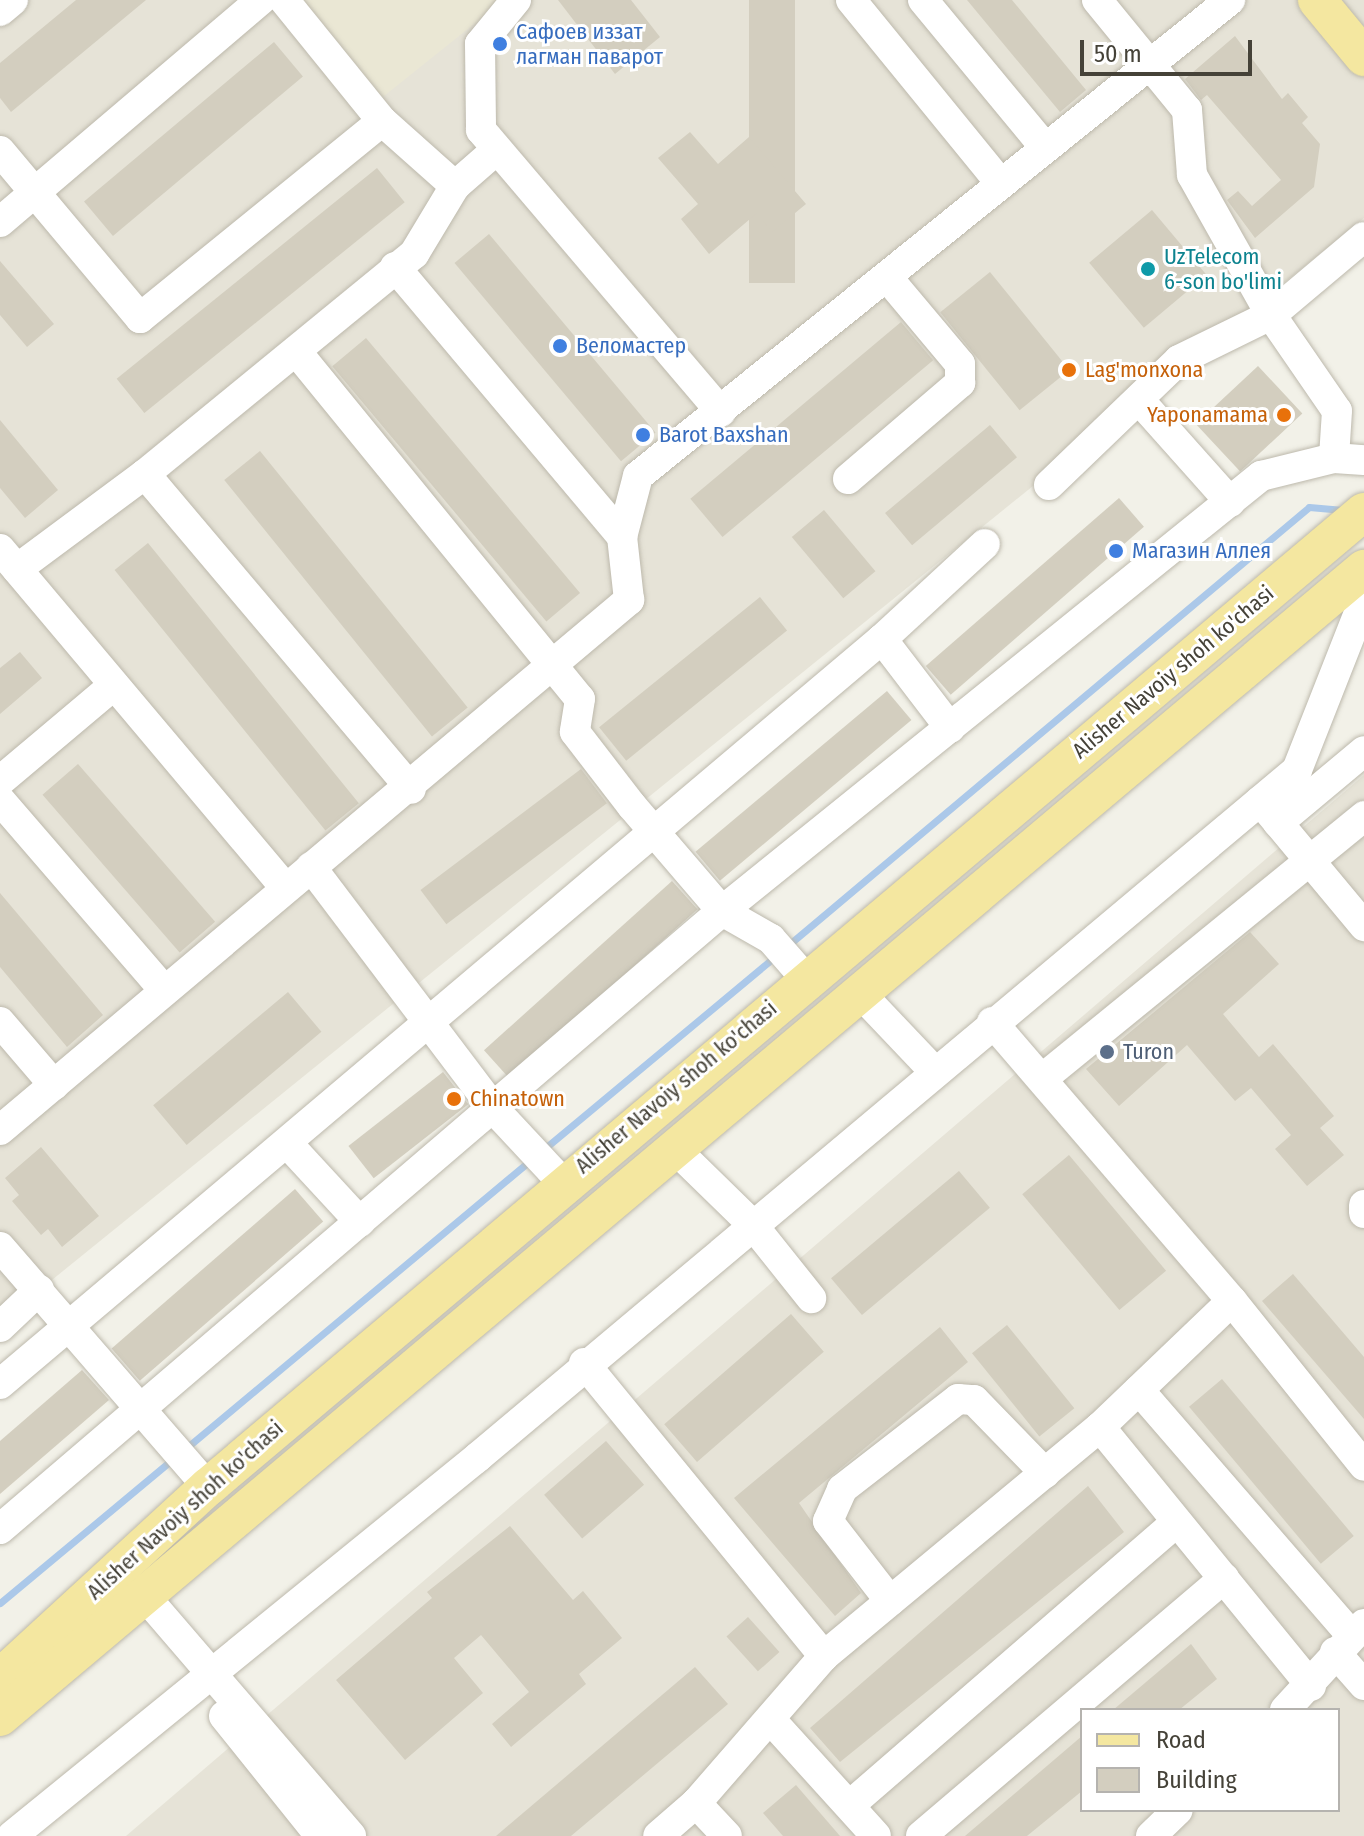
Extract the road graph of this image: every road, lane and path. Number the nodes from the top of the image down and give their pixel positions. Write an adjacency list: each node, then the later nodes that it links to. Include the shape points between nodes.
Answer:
1 (13, 0): 10 (street)
2 (261, 0): 19 (street)
3 (284, 0): 13 (street)
4 (516, 0): 16 (street, via 480,44 481,130)
5 (851, 0): 17 (street)
6 (923, 0): 14 (street)
7 (1097, 0): 12 (street)
8 (1230, 0): 12 (street)
9 (1317, 0): 11 (main road)
10 (0, 11)
11 (1364, 57)
12 (1149, 62): 14 (street); 24 (street, via 1187,110 1192,175)
13 (382, 121): 18 (street); 19 (street, via 140,318)
14 (1043, 145): 17 (street)
15 (0, 151): 19 (street)
16 (494, 152): 18 (street); 27 (street)
17 (1000, 183): 23 (street)
18 (455, 186): 22 (street, via 414,254)
19 (35, 193): 20 (street)
20 (0, 222)
21 (1364, 237): 24 (street)
22 (395, 267): 25 (street); 34 (street)
23 (887, 277): 27 (street); 30 (street, via 960,364 960,383)
24 (1271, 315): 26 (street, via 1179,360); 28 (street, via 1337,411)
25 (296, 351): 29 (street); 40 (street)
26 (1141, 402): 31 (street); 32 (street)
27 (721, 412): 34 (street, via 638,476)
28 (1349, 459): 32 (street, via 1261,476)
29 (145, 474): 36 (street); 45 (street)
30 (848, 479)
31 (1049, 485)
32 (1230, 502): 42 (street)
33 (1364, 512): 55 (main road, Alisher Navoiy shoh ko'chasi)
34 (622, 537): 40 (street, via 629,600)
35 (985, 544): 39 (street)
36 (8, 559): 41 (street)
37 (1364, 569): 57 (main road, Alisher Navoiy shoh ko'chasi)
38 (1364, 600): 47 (street, via 1297,770)
39 (882, 639): 42 (street); 49 (street)
40 (553, 666): 45 (street); 49 (street, via 580,699 575,732)
41 (114, 685): 44 (street); 52 (street)
42 (950, 728): 53 (street)
43 (1364, 751): 47 (street)
44 (0, 781)
45 (411, 789): 51 (street)
46 (0, 800): 56 (street)
47 (1269, 812): 50 (street); 60 (street)
48 (1364, 816): 50 (street)
49 (655, 833): 53 (street); 59 (street)
50 (1308, 860): 54 (street); 62 (street)
51 (311, 867): 52 (street); 59 (street)
52 (285, 888): 56 (street)
53 (722, 911): 55 (street, via 771,939); 64 (street)
54 (1364, 926)
55 (798, 971): 68 (main road, Alisher Navoiy shoh ko'chasi)
56 (164, 990): 63 (street)
57 (859, 992): 61 (street); 67 (main road, Alisher Navoiy shoh ko'chasi)
58 (0, 1022): 63 (street)
59 (426, 1022): 64 (street); 66 (street)
60 (992, 1022): 61 (street); 62 (street)
61 (934, 1071): 72 (street)
62 (1042, 1079): 76 (street)
63 (54, 1085): 65 (street)
64 (493, 1108): 68 (street); 71 (street)
65 (0, 1130)
66 (288, 1144): 71 (street); 77 (street)
67 (674, 1148): 72 (street); 90 (main road, Alisher Navoiy shoh ko'chasi)
68 (546, 1164): 84 (main road, Alisher Navoiy shoh ko'chasi)
69 (1364, 1205): 70 (street)
70 (1364, 1213)
71 (360, 1222): 82 (street)
72 (752, 1224): 75 (street); 79 (street)
73 (0, 1247): 74 (street)
74 (39, 1290): 77 (street); 78 (street)
75 (811, 1298)
76 (1232, 1301): 81 (street); 85 (street)
77 (69, 1325): 80 (street); 82 (street)
78 (0, 1327)
79 (584, 1363): 93 (street); 94 (street, via 478,1457)
80 (0, 1384)
81 (1139, 1390): 83 (street); 92 (street)
82 (143, 1407): 84 (street); 88 (street)
83 (1100, 1427): 86 (street); 87 (street)
84 (190, 1463): 95 (main road, Alisher Navoiy shoh ko'chasi)
85 (1364, 1466)
86 (1045, 1473): 91 (street); 91 (street, via 974,1400 958,1399 842,1489 828,1521)
87 (1175, 1523): 89 (street); 102 (street)
88 (0, 1529)
89 (1224, 1578): 97 (street); 110 (street)
90 (135, 1600): 94 (street); 99 (main road, Alisher Navoiy shoh ko'chasi)
91 (890, 1601): 93 (street)
92 (1350, 1637): 96 (street); 97 (street)
93 (824, 1656): 100 (street)
94 (203, 1675): 104 (street); 105 (street); 106 (street)
95 (0, 1678)
96 (1364, 1685)
97 (1311, 1686): 98 (street)
98 (1287, 1708)
99 (0, 1717)
100 (771, 1720): 101 (street); 102 (street)
101 (696, 1803): 107 (street); 108 (street)
102 (850, 1805): 109 (street)
103 (1176, 1812): 111 (street)
104 (12, 1836)
105 (320, 1836)
106 (351, 1836)
107 (658, 1836)
108 (727, 1836)
109 (876, 1836)
110 (921, 1836)
111 (1151, 1836)

